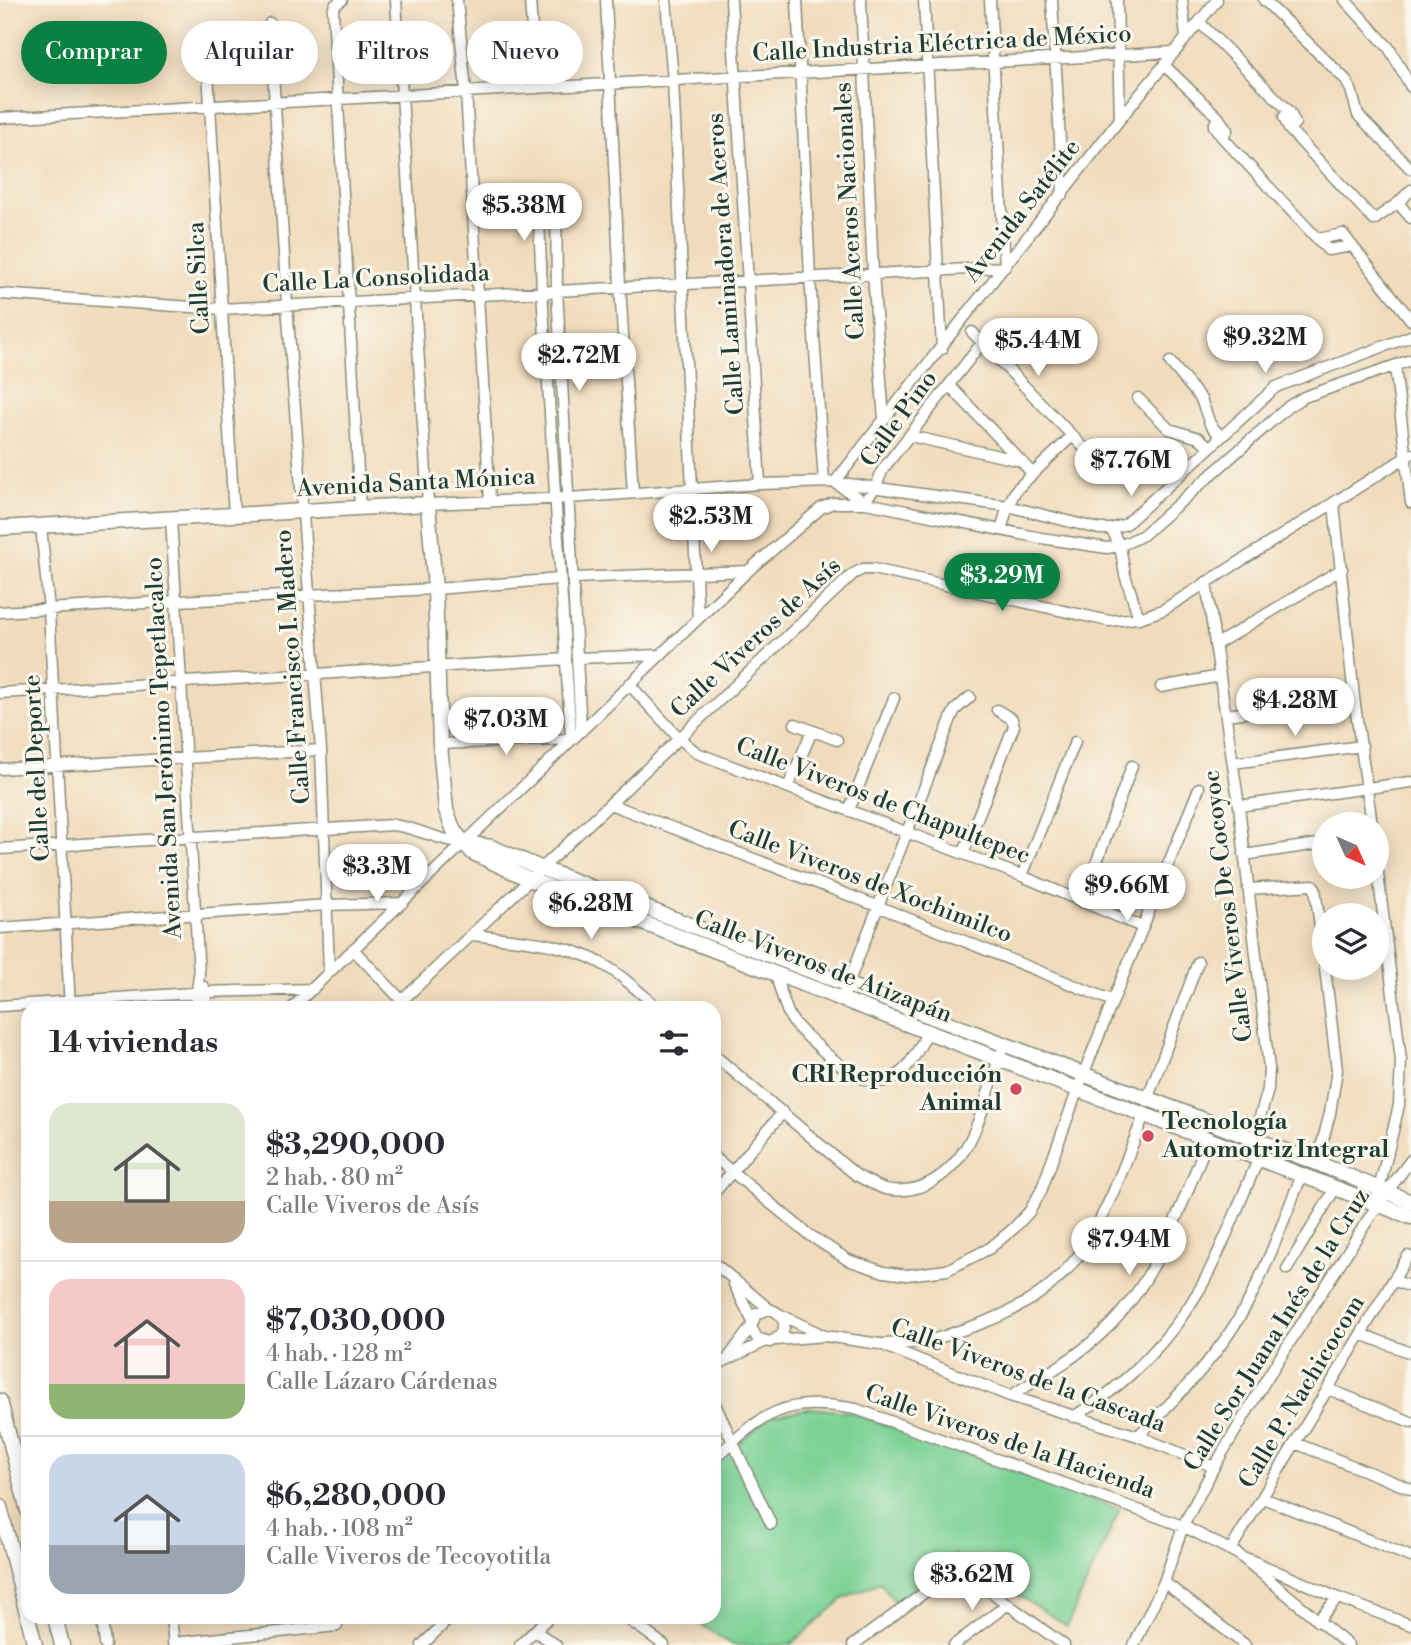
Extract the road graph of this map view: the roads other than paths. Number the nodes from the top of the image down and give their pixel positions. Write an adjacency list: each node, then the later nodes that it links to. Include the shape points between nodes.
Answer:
1 (396, 0): 36 (street)
2 (457, 0): 35 (street)
3 (530, 0): 33 (street)
4 (606, 0): 30 (street)
5 (666, 0): 29 (street)
6 (731, 0): 28 (street, Calle Laminadora de Aceros)
7 (797, 0): 27 (street)
8 (861, 0): 26 (street, Calle Aceros Nacionales)
9 (924, 0): 25 (street)
10 (990, 0): 23 (street)
11 (1052, 0): 22 (street)
12 (1117, 0): 21 (street)
13 (1182, 0): 19 (street)
14 (1217, 0): 18 (street, Avenida Satélite)
15 (1264, 0): 42 (street, via 1345,79 1357,115)
16 (1345, 0): 34 (street, via 1389,48)
17 (339, 2): 37 (street)
18 (1199, 22): 19 (street, Avenida Satélite); 47 (street, via 1287,114 1292,126 1374,219)
19 (1186, 38): 20 (street, Avenida Satélite)
20 (1174, 52): 21 (street, Calle Industria Eléctrica de México); 24 (street, Avenida Satélite)
21 (1119, 55): 22 (street, Calle Industria Eléctrica de México); 41 (street)
22 (1056, 59): 23 (street, Calle Industria Eléctrica de México); 46 (street)
23 (992, 62): 25 (street, Calle Industria Eléctrica de México); 51 (street)
24 (1164, 65): 41 (street, Avenida Satélite); 49 (street)
25 (928, 66): 26 (street, Calle Industria Eléctrica de México); 52 (street)
26 (863, 69): 27 (street, Calle Industria Eléctrica de México); 53 (street, Calle Aceros Nacionales)
27 (802, 73): 28 (street, Calle Industria Eléctrica de México); 54 (street)
28 (735, 76): 29 (street, Calle Industria Eléctrica de México); 55 (street, Calle Laminadora de Aceros)
29 (673, 80): 30 (street, Calle Industria Eléctrica de México); 56 (street)
30 (610, 83): 33 (street, Calle Industria Eléctrica de México); 57 (street)
31 (209, 84): 39 (street, Calle Silca)
32 (272, 84): 38 (street, Calle Francisco I. Madero)
33 (536, 87): 35 (street, Calle Industria Eléctrica de México)
34 (1411, 87)
35 (466, 91): 36 (street, Calle Industria Eléctrica de México); 61 (street)
36 (402, 94): 37 (street, Calle Industria Eléctrica de México); 62 (street)
37 (337, 98): 38 (street, Calle Industria Eléctrica de México); 63 (street)
38 (273, 102): 39 (street, Calle Industria Eléctrica de México); 64 (street, Calle Francisco I. Madero)
39 (211, 105): 40 (street, Calle Industria Eléctrica de México); 65 (street, Calle Silca)
40 (0, 118)
41 (1120, 119): 46 (street, Avenida Satélite)
42 (1411, 169)
43 (1411, 190): 47 (street)
44 (556, 193): 58 (street)
45 (538, 194): 59 (street)
46 (1063, 194): 51 (street, Avenida Satélite)
47 (1398, 204): 48 (street)
48 (1411, 218)
49 (1318, 239): 50 (street, via 1328,250); 50 (street, via 1343,234)
50 (1352, 246): 66 (street)
51 (1005, 267): 52 (street, Calle La Consolidada); 70 (street, Avenida Satélite)
52 (938, 270): 53 (street, Calle La Consolidada); 70 (street)
53 (873, 274): 54 (street, Calle La Consolidada); 76 (street, Calle Aceros Nacionales)
54 (810, 277): 55 (street, Calle La Consolidada); 85 (street)
55 (748, 280): 56 (street, Calle La Consolidada); 86 (street, Calle Laminadora de Aceros)
56 (683, 283): 57 (street, Calle La Consolidada); 89 (street)
57 (620, 286): 58 (street, Calle La Consolidada); 90 (street)
58 (557, 290): 59 (street, Calle La Consolidada); 92 (street)
59 (542, 291): 61 (street, Calle La Consolidada); 91 (street)
60 (0, 294): 65 (street, Calle La Consolidada)
61 (478, 295): 62 (street, Calle La Consolidada); 93 (street)
62 (414, 298): 63 (street, Calle La Consolidada); 97 (street)
63 (349, 302): 64 (street, Calle La Consolidada); 100 (street)
64 (287, 305): 65 (street, Calle La Consolidada); 101 (street, Calle Francisco I. Madero)
65 (221, 309): 102 (street, Calle Silca)
66 (1411, 320)
67 (972, 332): 69 (street)
68 (1411, 336): 79 (street, via 1276,387)
69 (982, 343): 74 (street, Calle Pino); 78 (street)
70 (942, 349): 76 (street, Avenida Satélite)
71 (1411, 360): 73 (street)
72 (1170, 362): 79 (street, via 1201,399 1210,424)
73 (1395, 366): 82 (street); 94 (street, via 1289,406)
74 (949, 385): 77 (street, Calle Pino); 83 (street)
75 (1138, 398): 80 (street, via 1169,429)
76 (884, 420): 85 (street, Avenida Satélite)
77 (910, 436): 83 (street); 87 (street, Calle Pino, via 883,469)
78 (1072, 436): 81 (street); 84 (street)
79 (1221, 437): 80 (street)
80 (1210, 447): 88 (street)
81 (1089, 453)
82 (1409, 456): 96 (street); 98 (street, Calle Viveros de Asís)
83 (1021, 461): 84 (street)
84 (1033, 474): 99 (street, via 1016,490)
85 (829, 482): 86 (street, Avenida Santa Mónica); 87 (street, Avenida Santa Mónica); 95 (street)
86 (760, 484): 89 (street, Avenida Santa Mónica)
87 (876, 486): 95 (street, Calle Pino); 99 (street, Avenida Santa Mónica)
88 (1165, 489): 94 (street); 107 (street, via 1126,524)
89 (693, 490): 90 (street, Avenida Santa Mónica); 113 (street)
90 (633, 492): 92 (street, Avenida Santa Mónica)
91 (555, 498): 92 (street, Avenida Santa Mónica); 93 (street, Avenida Santa Mónica); 115 (street)
92 (569, 498): 114 (street)
93 (489, 502): 97 (street, Avenida Santa Mónica)
94 (1179, 502): 110 (street, via 1143,535)
95 (866, 503): 108 (street); 112 (street, via 833,503 821,508)
96 (1411, 503)
97 (428, 504): 100 (main road, Avenida Santa Mónica); 117 (main road)
98 (1334, 504): 111 (street); 116 (street, Calle Viveros de Asís)
99 (1008, 506): 103 (street, Avenida Santa Mónica); 108 (street)
100 (360, 508): 101 (main road, Avenida Santa Mónica)
101 (303, 512): 102 (main road, Avenida Santa Mónica); 118 (street, Calle Francisco I. Madero)
102 (234, 516): 104 (main road, Avenida Santa Mónica)
103 (1045, 516): 107 (street, Avenida Santa Mónica); 109 (street)
104 (171, 519): 105 (main road, Avenida Santa Mónica); 119 (street, Avenida San Jerónimo Tepetlacalco)
105 (41, 526): 106 (main road, Avenida Santa Mónica); 120 (street, Calle del Deporte)
106 (0, 528)
107 (1111, 529): 110 (street)
108 (1001, 530): 109 (street)
109 (1041, 538): 110 (street, via 1093,547)
110 (1120, 546): 122 (street)
111 (1342, 569): 124 (street); 137 (street)
112 (748, 571): 113 (street); 123 (street)
113 (696, 573): 114 (street); 123 (street)
114 (573, 578): 126 (street)
115 (560, 579): 117 (street); 126 (street)
116 (1206, 582): 122 (street, Calle Viveros de Asís, via 1163,610); 124 (street, Calle Viveros De Cocoyoc)
117 (435, 589): 118 (street); 127 (main road)
118 (310, 595): 119 (street); 128 (street, Calle Francisco I. Madero)
119 (177, 601): 120 (street); 130 (street, Avenida San Jerónimo Tepetlacalco)
120 (49, 610): 121 (street); 133 (street, Calle del Deporte)
121 (0, 612)
122 (1139, 618): 143 (street, Calle Viveros de Asís, via 1109,621 863,569)
123 (698, 619): 125 (street)
124 (1215, 645): 129 (street, Calle Viveros De Cocoyoc)
125 (660, 655): 126 (street); 131 (street)
126 (572, 659): 127 (street); 141 (street); 144 (street)
127 (438, 668): 128 (street); 147 (main road)
128 (316, 674): 130 (street); 149 (street, Calle Francisco I. Madero)
129 (1220, 676): 132 (street); 139 (street, Calle Viveros De Cocoyoc)
130 (182, 681): 133 (street); 150 (street, Avenida San Jerónimo Tepetlacalco)
131 (629, 684): 141 (street); 143 (street, Calle Viveros de Chapultepec)
132 (1161, 687)
133 (52, 690): 134 (street); 152 (street, Calle del Deporte)
134 (0, 693)
135 (970, 697): 164 (street, via 952,716)
136 (894, 698): 161 (street)
137 (1354, 698): 139 (street); 148 (street)
138 (997, 710): 170 (street, via 1012,719 1014,726)
139 (1226, 715): 151 (street, Calle Viveros De Cocoyoc)
140 (795, 724): 142 (street)
141 (581, 730): 144 (street)
142 (812, 731): 145 (street); 156 (street)
143 (679, 738): 156 (street, Calle Viveros de Chapultepec, via 697,753); 159 (street, Calle Viveros de Asís)
144 (571, 739): 147 (street); 166 (street)
145 (837, 740)
146 (1075, 742): 173 (street)
147 (440, 744): 166 (main road, via 446,810)
148 (1362, 746): 151 (street); 158 (street)
149 (321, 750): 150 (street); 163 (street, Calle Francisco I. Madero)
150 (187, 758): 152 (street); 165 (street, Avenida San Jerónimo Tepetlacalco)
151 (1233, 762): 160 (street, Calle Viveros De Cocoyoc)
152 (57, 766): 154 (street); 167 (street, Calle del Deporte)
153 (1132, 766): 177 (street)
154 (0, 769)
155 (1411, 782): 158 (street)
156 (788, 787): 161 (street, Calle Viveros de Chapultepec)
157 (1199, 788): 184 (street)
158 (1368, 788): 160 (street); 162 (street)
159 (610, 804): 172 (street, Calle Viveros de Asís); 181 (street, Calle Viveros de Xochimilco)
160 (1239, 806): 171 (street, Calle Viveros De Cocoyoc)
161 (849, 810): 164 (street, Calle Viveros de Chapultepec)
162 (1371, 812)
163 (324, 829): 165 (street); 166 (street, via 393,825); 180 (street, Calle Francisco I. Madero)
164 (905, 832): 170 (street, Calle Viveros de Chapultepec); 181 (street)
165 (192, 838): 167 (street); 182 (street, Avenida San Jerónimo Tepetlacalco)
166 (464, 843): 172 (main road, Calle Viveros de Atizapán, via 491,847); 174 (main road, Calle Viveros de Atizapán, via 480,858); 178 (street)
167 (62, 845): 169 (street); 183 (street, Calle del Deporte)
168 (1312, 845): 171 (street)
169 (0, 849)
170 (963, 854): 173 (street, Calle Viveros de Chapultepec)
171 (1244, 855): 175 (street, Calle Viveros De Cocoyoc)
172 (542, 869): 174 (street, Calle Viveros de Asís); 194 (main road, Calle Viveros de Atizapán)
173 (1022, 876): 177 (street, Calle Viveros de Chapultepec)
174 (531, 880): 186 (street, Calle Viveros de Asís); 190 (main road, Calle Viveros de Atizapán)
175 (1248, 889): 179 (street, via 1310,884); 215 (street, Calle Viveros De Cocoyoc, via 1269,1068 1268,1090)
176 (1380, 889): 224 (street, via 1402,1084)
177 (1082, 902): 184 (street, Calle Viveros de Chapultepec)
178 (402, 903): 180 (street); 187 (street)
179 (1317, 903)
180 (326, 905): 182 (street); 189 (street, Calle Francisco I. Madero)
181 (877, 906): 194 (street); 203 (street, Calle Viveros de Xochimilco)
182 (195, 915): 183 (street); 193 (street, Avenida San Jerónimo Tepetlacalco)
183 (67, 923): 185 (street); 195 (street, Calle del Deporte)
184 (1142, 927): 203 (street)
185 (0, 928)
186 (472, 935): 201 (street, Calle Viveros de Asís); 202 (street, via 559,947 589,957)
187 (353, 949): 189 (street); 200 (street)
188 (1198, 962): 211 (street)
189 (330, 972): 192 (street)
190 (775, 973): 194 (main road, Calle Viveros de Atizapán); 206 (street, via 797,1027 837,1063 874,1083 905,1071)
191 (1327, 980): 219 (street, via 1337,1070)
192 (313, 989): 193 (street); 199 (street)
193 (200, 992): 196 (street); 197 (street, Avenida San Jerónimo Tepetlacalco); 198 (street, Avenida San Jerónimo Tepetlacalco)
194 (844, 992): 206 (main road, Calle Viveros de Atizapán); 207 (main road, Calle Viveros de Atizapán)
195 (70, 1001)
196 (110, 1001)
197 (197, 1001)
198 (203, 1001)
199 (300, 1001)
200 (398, 1001)
201 (407, 1001)
202 (650, 1001)
203 (1114, 1001): 209 (street)
204 (0, 1006): 205 (street)
205 (21, 1006)
206 (927, 1032): 207 (main road, Calle Viveros de Atizapán)
207 (1001, 1052): 209 (main road, Calle Viveros de Atizapán); 210 (main road, Calle Viveros de Atizapán); 212 (street, via 968,1146 952,1169 918,1189 884,1189 856,1175)
208 (721, 1061): 212 (street)
209 (1083, 1075): 210 (street); 211 (main road, Calle Viveros de Atizapán)
210 (1078, 1090): 213 (main road, Calle Viveros de Atizapán); 220 (street, via 1029,1212 990,1248 947,1270 906,1275 848,1260)
211 (1147, 1100): 215 (main road, Calle Viveros de Atizapán)
212 (782, 1112): 220 (street)
213 (1144, 1115): 214 (main road, Calle Viveros de Atizapán); 239 (street, via 1102,1217 1086,1246 1051,1286 1032,1301 986,1323 927,1341)
214 (1208, 1140): 216 (main road, Calle Viveros de Atizapán); 244 (street, via 1159,1256 1124,1309 1082,1350)
215 (1253, 1140): 219 (main road, Calle Viveros de Atizapán)
216 (1259, 1158): 221 (main road, Calle Viveros de Atizapán); 247 (street, via 1202,1285 1178,1321 1152,1353)
217 (1411, 1160): 224 (street, Calle Sor Juana Inés de la Cruz)
218 (721, 1163): 220 (street)
219 (1317, 1163): 224 (main road, Calle Viveros de Atizapán)
220 (732, 1172): 222 (street)
221 (1301, 1175): 223 (main road, Calle Viveros de Atizapán); 249 (street, via 1241,1314 1199,1374)
222 (721, 1185)
223 (1336, 1187): 224 (main road, Calle Viveros de Atizapán); 228 (street)
224 (1381, 1195): 225 (main road, Calle Viveros de Atizapán); 226 (main road, Calle Viveros de Atizapán); 253 (street, Calle Sor Juana Inés de la Cruz)
225 (1411, 1202)
226 (1411, 1217)
227 (1408, 1256): 231 (street, Calle P. Nachicocom)
228 (1287, 1269)
229 (721, 1270): 230 (street)
230 (731, 1279): 233 (street); 235 (street)
231 (1393, 1280): 232 (street); 236 (street, Calle P. Nachicocom)
232 (1411, 1287)
233 (769, 1309): 234 (street); 235 (street, via 762,1310)
234 (781, 1314): 237 (street, Calle Viveros de la Cascada); 238 (street, via 785,1329)
235 (752, 1323): 238 (street, via 754,1335); 241 (street, Calle Viveros de la Cascada)
236 (1361, 1334): 240 (street); 243 (street, Calle P. Nachicocom)
237 (825, 1336): 238 (street, Calle Viveros de la Cascada); 239 (street, Calle Viveros de la Cascada)
238 (770, 1341): 242 (street, Calle Viveros de la Cascada)
239 (880, 1344): 244 (street, Calle Viveros de la Cascada)
240 (1411, 1353)
241 (721, 1358)
242 (721, 1359)
243 (1328, 1389): 248 (street); 251 (street, Calle P. Nachicocom)
244 (1010, 1396): 247 (street, Calle Viveros de la Cascada)
245 (0, 1401): 254 (main road)
246 (721, 1416): 250 (street)
247 (1073, 1417): 249 (street, Calle Viveros de la Cascada)
248 (1411, 1422)
249 (1138, 1436): 253 (street, Calle Viveros de la Cascada)
250 (734, 1441): 252 (street, Calle Viveros de la Hacienda); 258 (street); 259 (street, Calle Viveros de la Hacienda, via 768,1414 783,1409 811,1404 856,1409)
251 (1296, 1443): 255 (street); 256 (street, Calle P. Nachicocom)
252 (721, 1453)
253 (1214, 1467): 259 (street, Calle Sor Juana Inés de la Cruz)
254 (21, 1484)
255 (1411, 1489)
256 (1263, 1498): 260 (street, Calle P. Nachicocom); 261 (street)
257 (0, 1507): 263 (main road)
258 (771, 1524)
259 (1184, 1526): 260 (street, Calle Viveros de la Hacienda); 262 (street, Calle Sor Juana Inés de la Cruz)
260 (1234, 1552): 264 (street); 266 (street)
261 (1411, 1557)
262 (1164, 1582): 278 (street, Calle Sor Juana Inés de la Cruz); 289 (street)
263 (21, 1590)
264 (1338, 1598): 266 (street); 274 (street)
265 (1008, 1604): 277 (street); 287 (street, via 957,1568); 288 (street)
266 (1317, 1621): 290 (street)
267 (30, 1624): 280 (main road)
268 (57, 1624): 281 (main road)
269 (104, 1624): 282 (street)
270 (172, 1624): 279 (street)
271 (444, 1624): 283 (street)
272 (542, 1624): 276 (street)
273 (635, 1624): 286 (street)
274 (1411, 1625)
275 (337, 1626): 279 (street)
276 (535, 1631): 284 (street); 285 (street)
277 (963, 1643)
278 (1139, 1643)
279 (174, 1644)
280 (35, 1645)
281 (62, 1645)
282 (105, 1645)
283 (422, 1645)
284 (520, 1645)
285 (555, 1645)
286 (664, 1645)
287 (853, 1645)
288 (1064, 1645)
289 (1245, 1645)
290 (1348, 1645)

